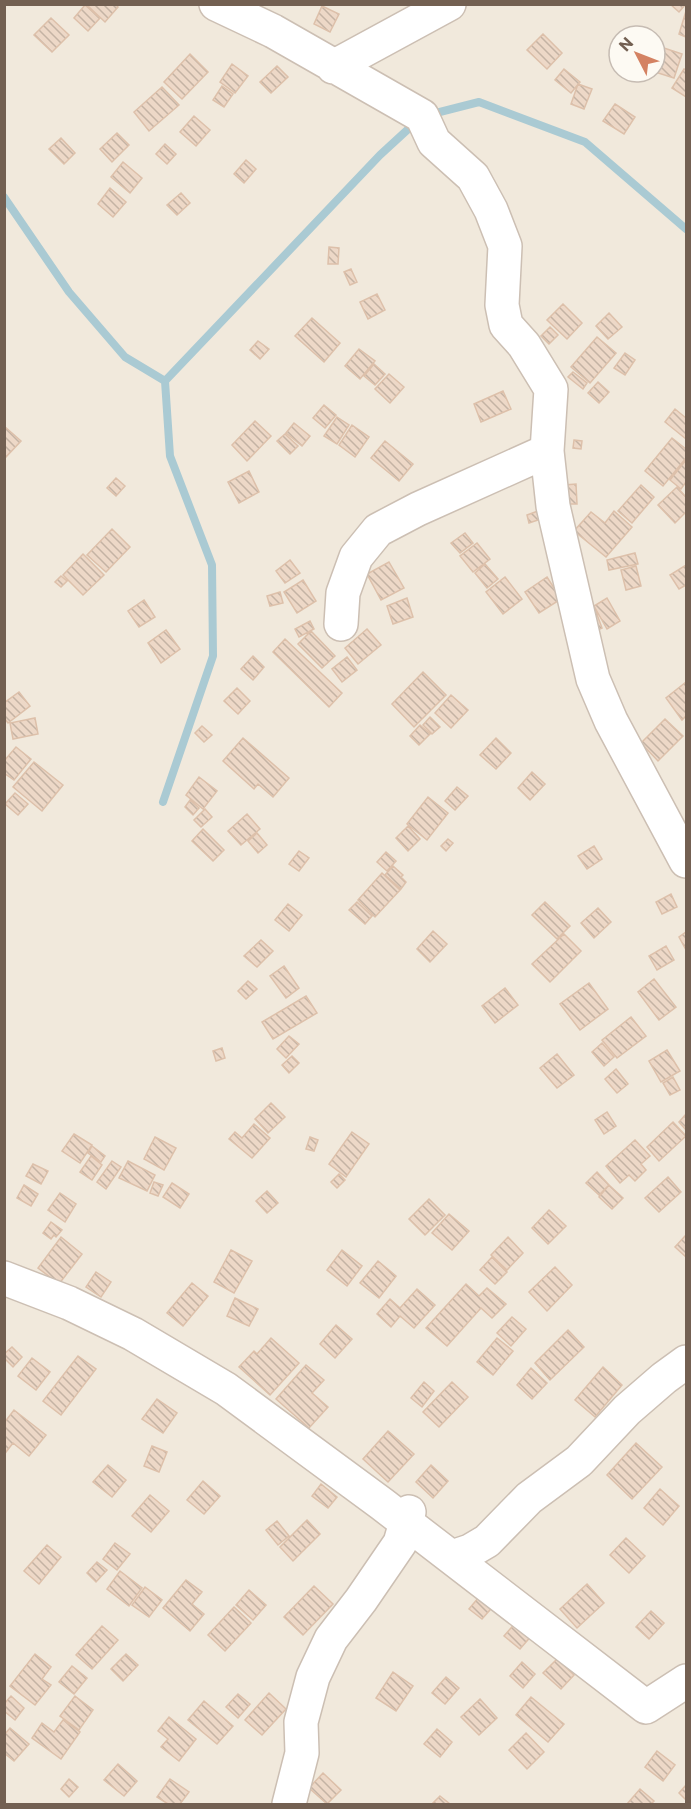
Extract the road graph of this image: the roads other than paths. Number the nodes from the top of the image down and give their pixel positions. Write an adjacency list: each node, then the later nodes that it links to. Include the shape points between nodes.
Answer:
1 (216, 4): 3 (street, via 273,31)
2 (449, 4): 3 (street)
3 (333, 67): 4 (street, via 422,116 434,142 473,177 505,246 502,305 506,325 524,345 551,389)
4 (547, 451): 5 (street, via 378,530 356,557 343,593); 6 (street, via 553,507 592,679)
5 (341, 624)
6 (687, 861)
7 (4, 1278): 10 (street, via 133,1334 226,1389)
8 (687, 1362): 10 (street, via 627,1410 579,1461 529,1498 487,1541)
9 (410, 1512): 12 (street, via 400,1544 332,1639 313,1677 301,1722 302,1753)
10 (452, 1557): 11 (street, via 645,1707)
11 (687, 1681)
12 (289, 1804)

